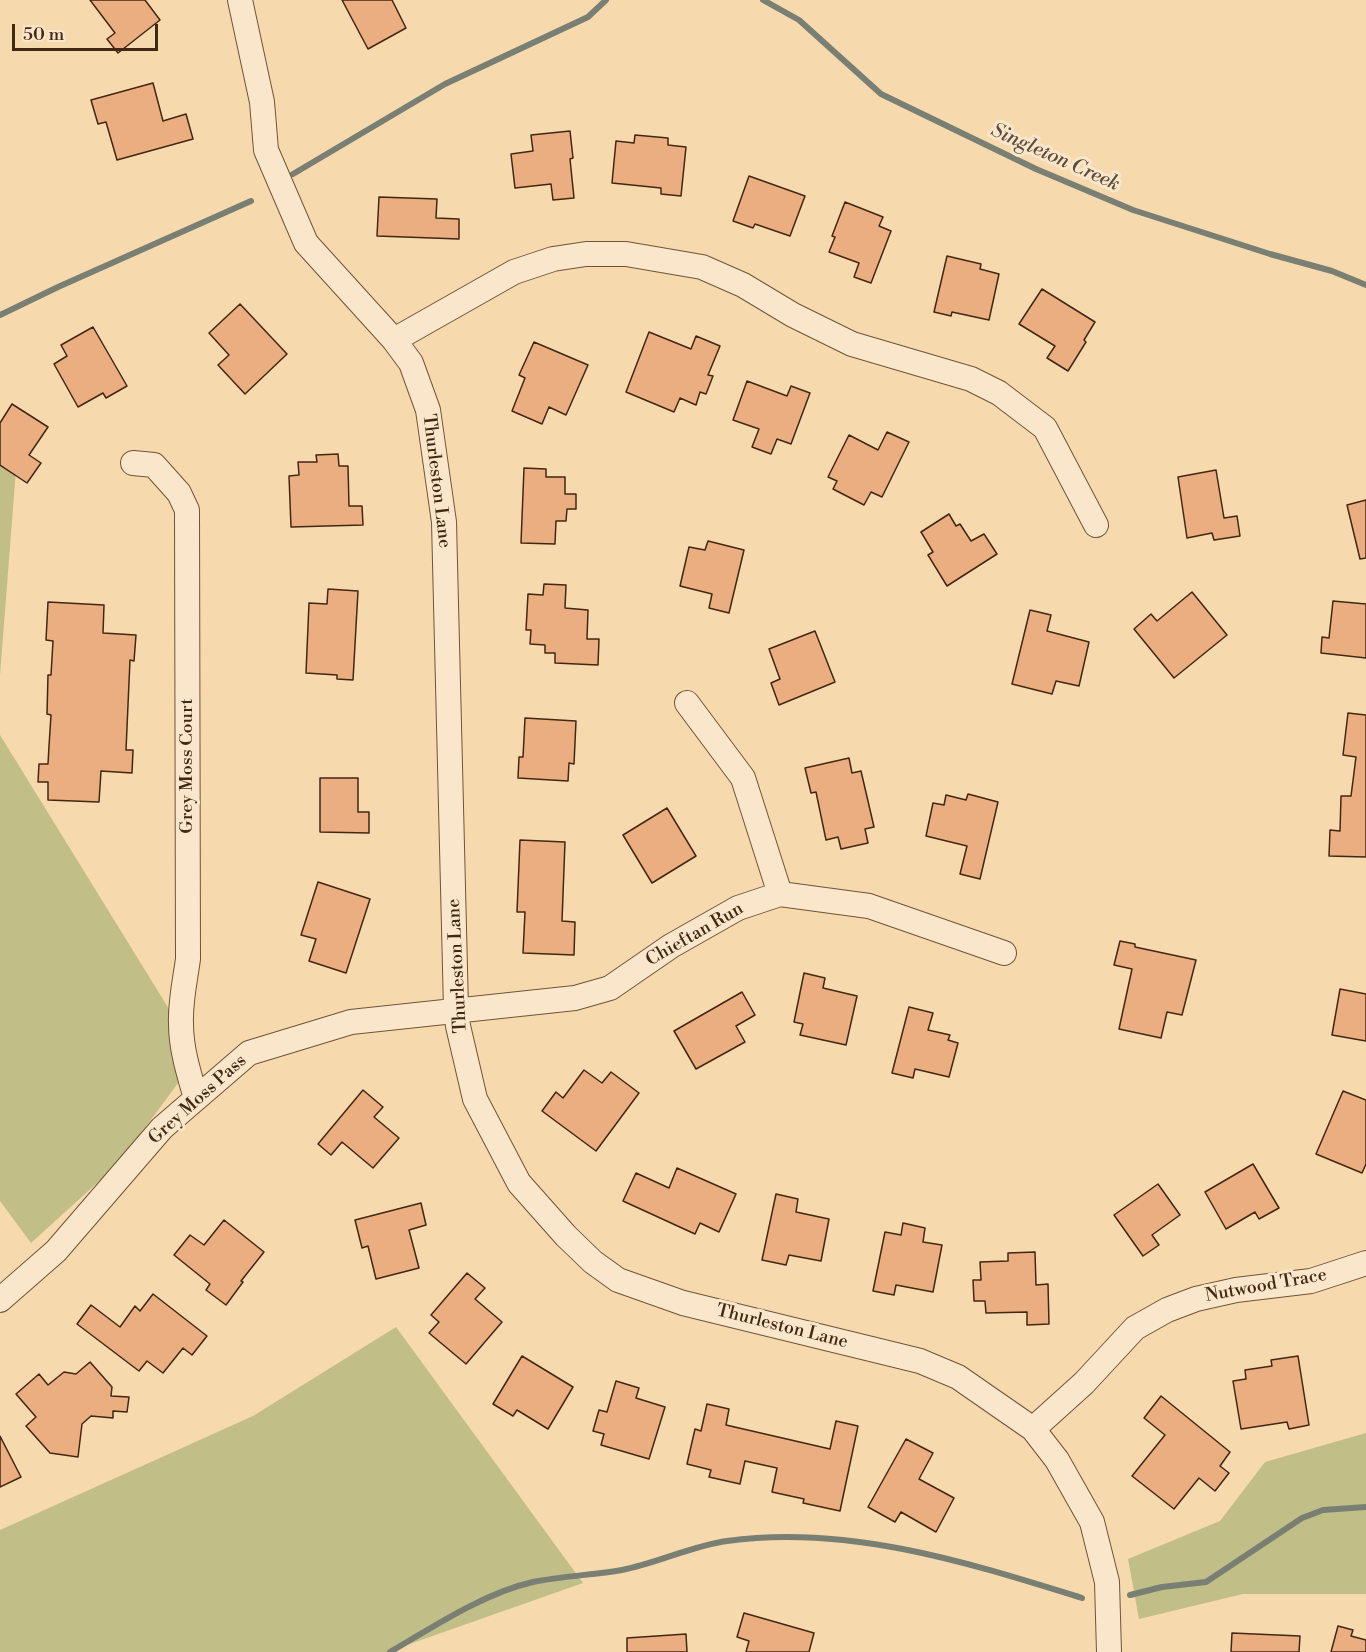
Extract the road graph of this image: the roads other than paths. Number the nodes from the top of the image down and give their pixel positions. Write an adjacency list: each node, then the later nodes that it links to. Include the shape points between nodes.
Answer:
1 (240, 0): 2 (street, Thurleston Lane, via 262,102 266,150 306,243)
2 (394, 340): 4 (street, via 514,272 553,259 626,254 702,267 852,344 971,379 999,393 1045,428); 8 (street, Thurleston Lane, via 411,363 428,410 444,522)
3 (133, 463): 9 (street, Grey Moss Court, via 154,465 179,493 188,510 188,959 181,1027)
4 (1096, 525)
5 (687, 703): 6 (street, via 743,778)
6 (780, 894): 7 (street, Chieftan Run, via 869,906); 8 (street, Chieftan Run, via 738,909 670,946 610,988 575,998)
7 (1004, 952)
8 (456, 1009): 9 (street, Grey Moss Pass, via 351,1022 249,1053); 12 (street, Thurleston Lane, via 475,1099 519,1183 593,1262 618,1280 683,1303 920,1361 958,1377)
9 (196, 1098): 11 (street, Grey Moss Pass, via 162,1128 56,1251)
10 (1366, 1263): 12 (street, Nutwood Trace, via 1311,1281 1236,1290 1167,1310 1135,1328)
11 (0, 1300)
12 (1033, 1430): 13 (street, Thurleston Lane, via 1057,1460 1092,1522 1107,1582)
13 (1109, 1652)

